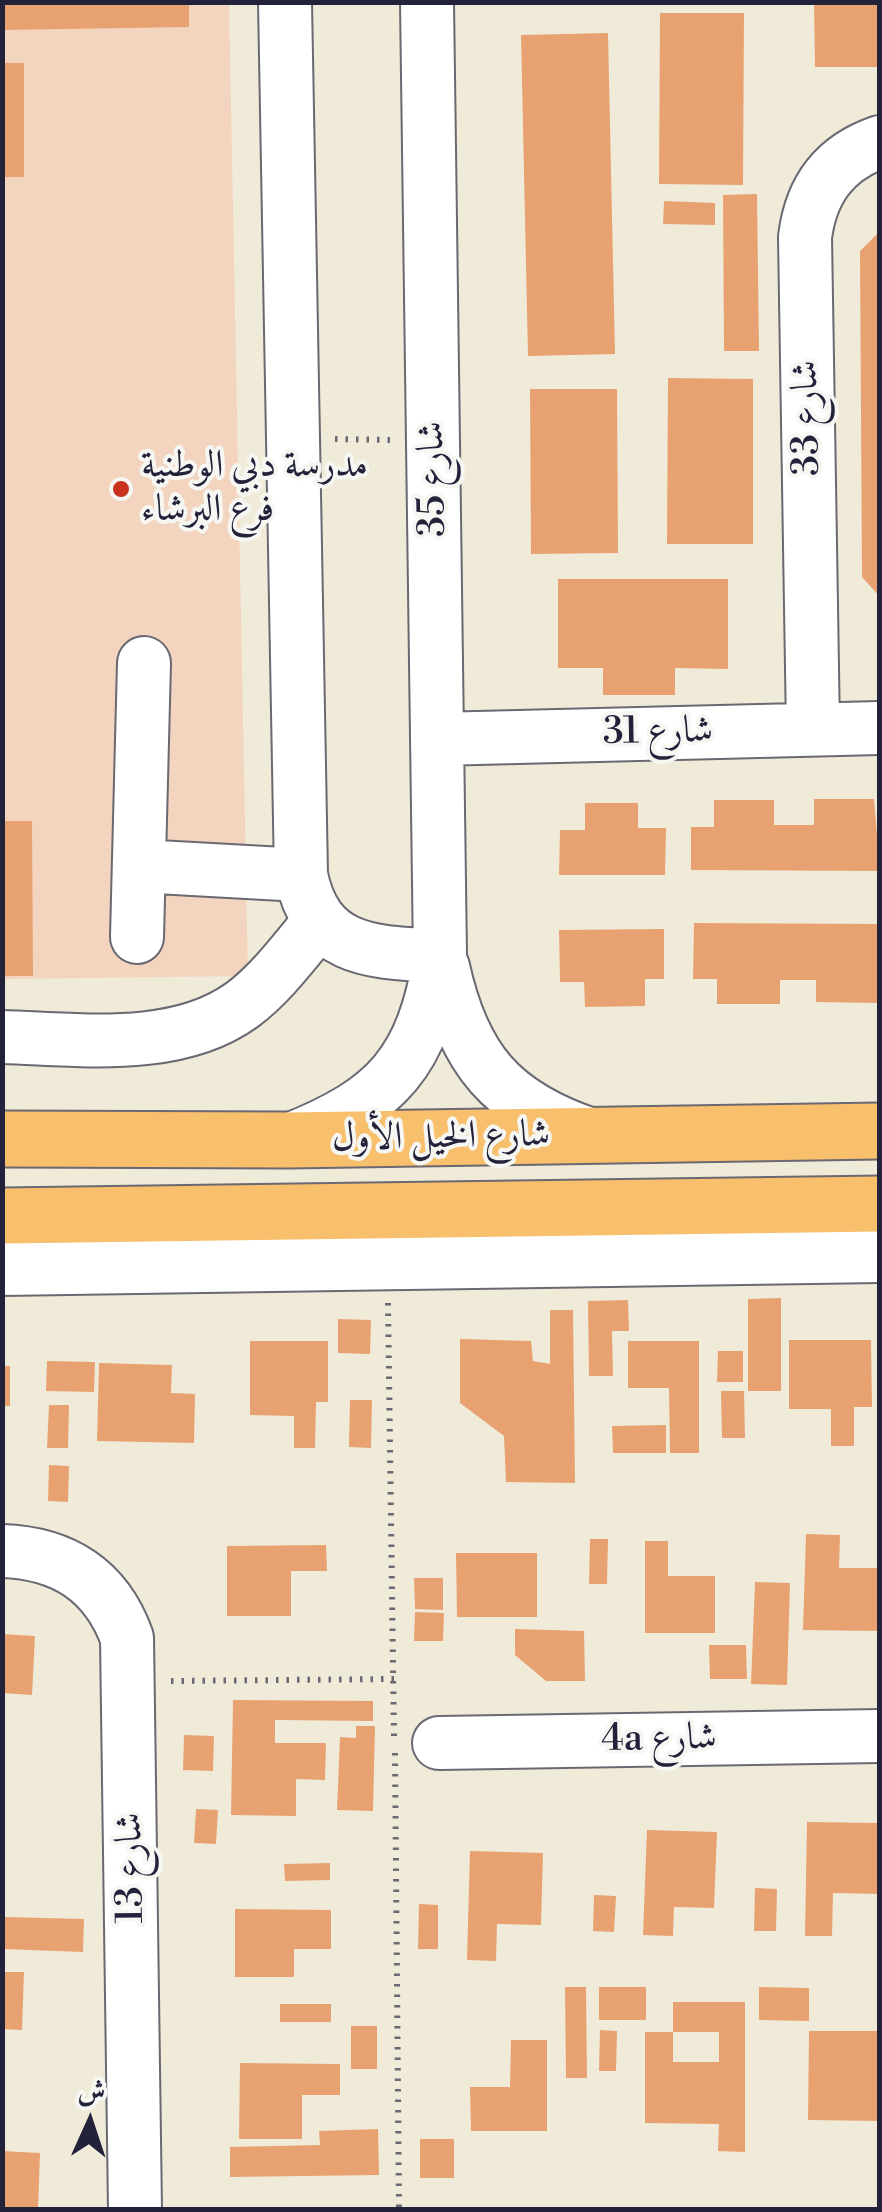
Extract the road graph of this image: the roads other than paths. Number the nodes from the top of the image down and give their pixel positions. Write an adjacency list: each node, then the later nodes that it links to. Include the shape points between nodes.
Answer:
1 (285, 2): 9 (street)
2 (427, 2): 7 (street, شارع 35)
3 (880, 142): 6 (street, شارع 33, via 837,165 820,186 804,237)
4 (144, 663): 8 (street)
5 (880, 728): 6 (street, شارع 31)
6 (813, 729): 7 (street, شارع 31)
7 (437, 738): 11 (street, شارع 35)
8 (139, 866): 9 (street); 10 (street)
9 (311, 898): 11 (street, via 362,949); 12 (street, via 254,995 226,1014 193,1028 122,1040)
10 (137, 936)
11 (440, 956): 14 (street, شارع 35, via 459,1028 488,1073 535,1111); 16 (street, شارع 35, via 427,1021 392,1078 340,1120)
12 (2, 1037)
13 (880, 1131): 14 (main road, شارع الخيل الأول)
14 (592, 1135): 16 (main road, شارع الخيل الأول)
15 (2, 1139): 16 (main road, شارع الخيل الأول)
16 (290, 1140)
17 (880, 1204): 18 (main road, شارع الخيل الأول)
18 (2, 1216)
19 (880, 1256): 20 (street)
20 (2, 1270)
21 (2, 1551): 24 (street, شارع 13, via 76,1568 108,1598 127,1638)
22 (880, 1736): 23 (street, 4a شارع)
23 (439, 1743)
24 (135, 2210)

